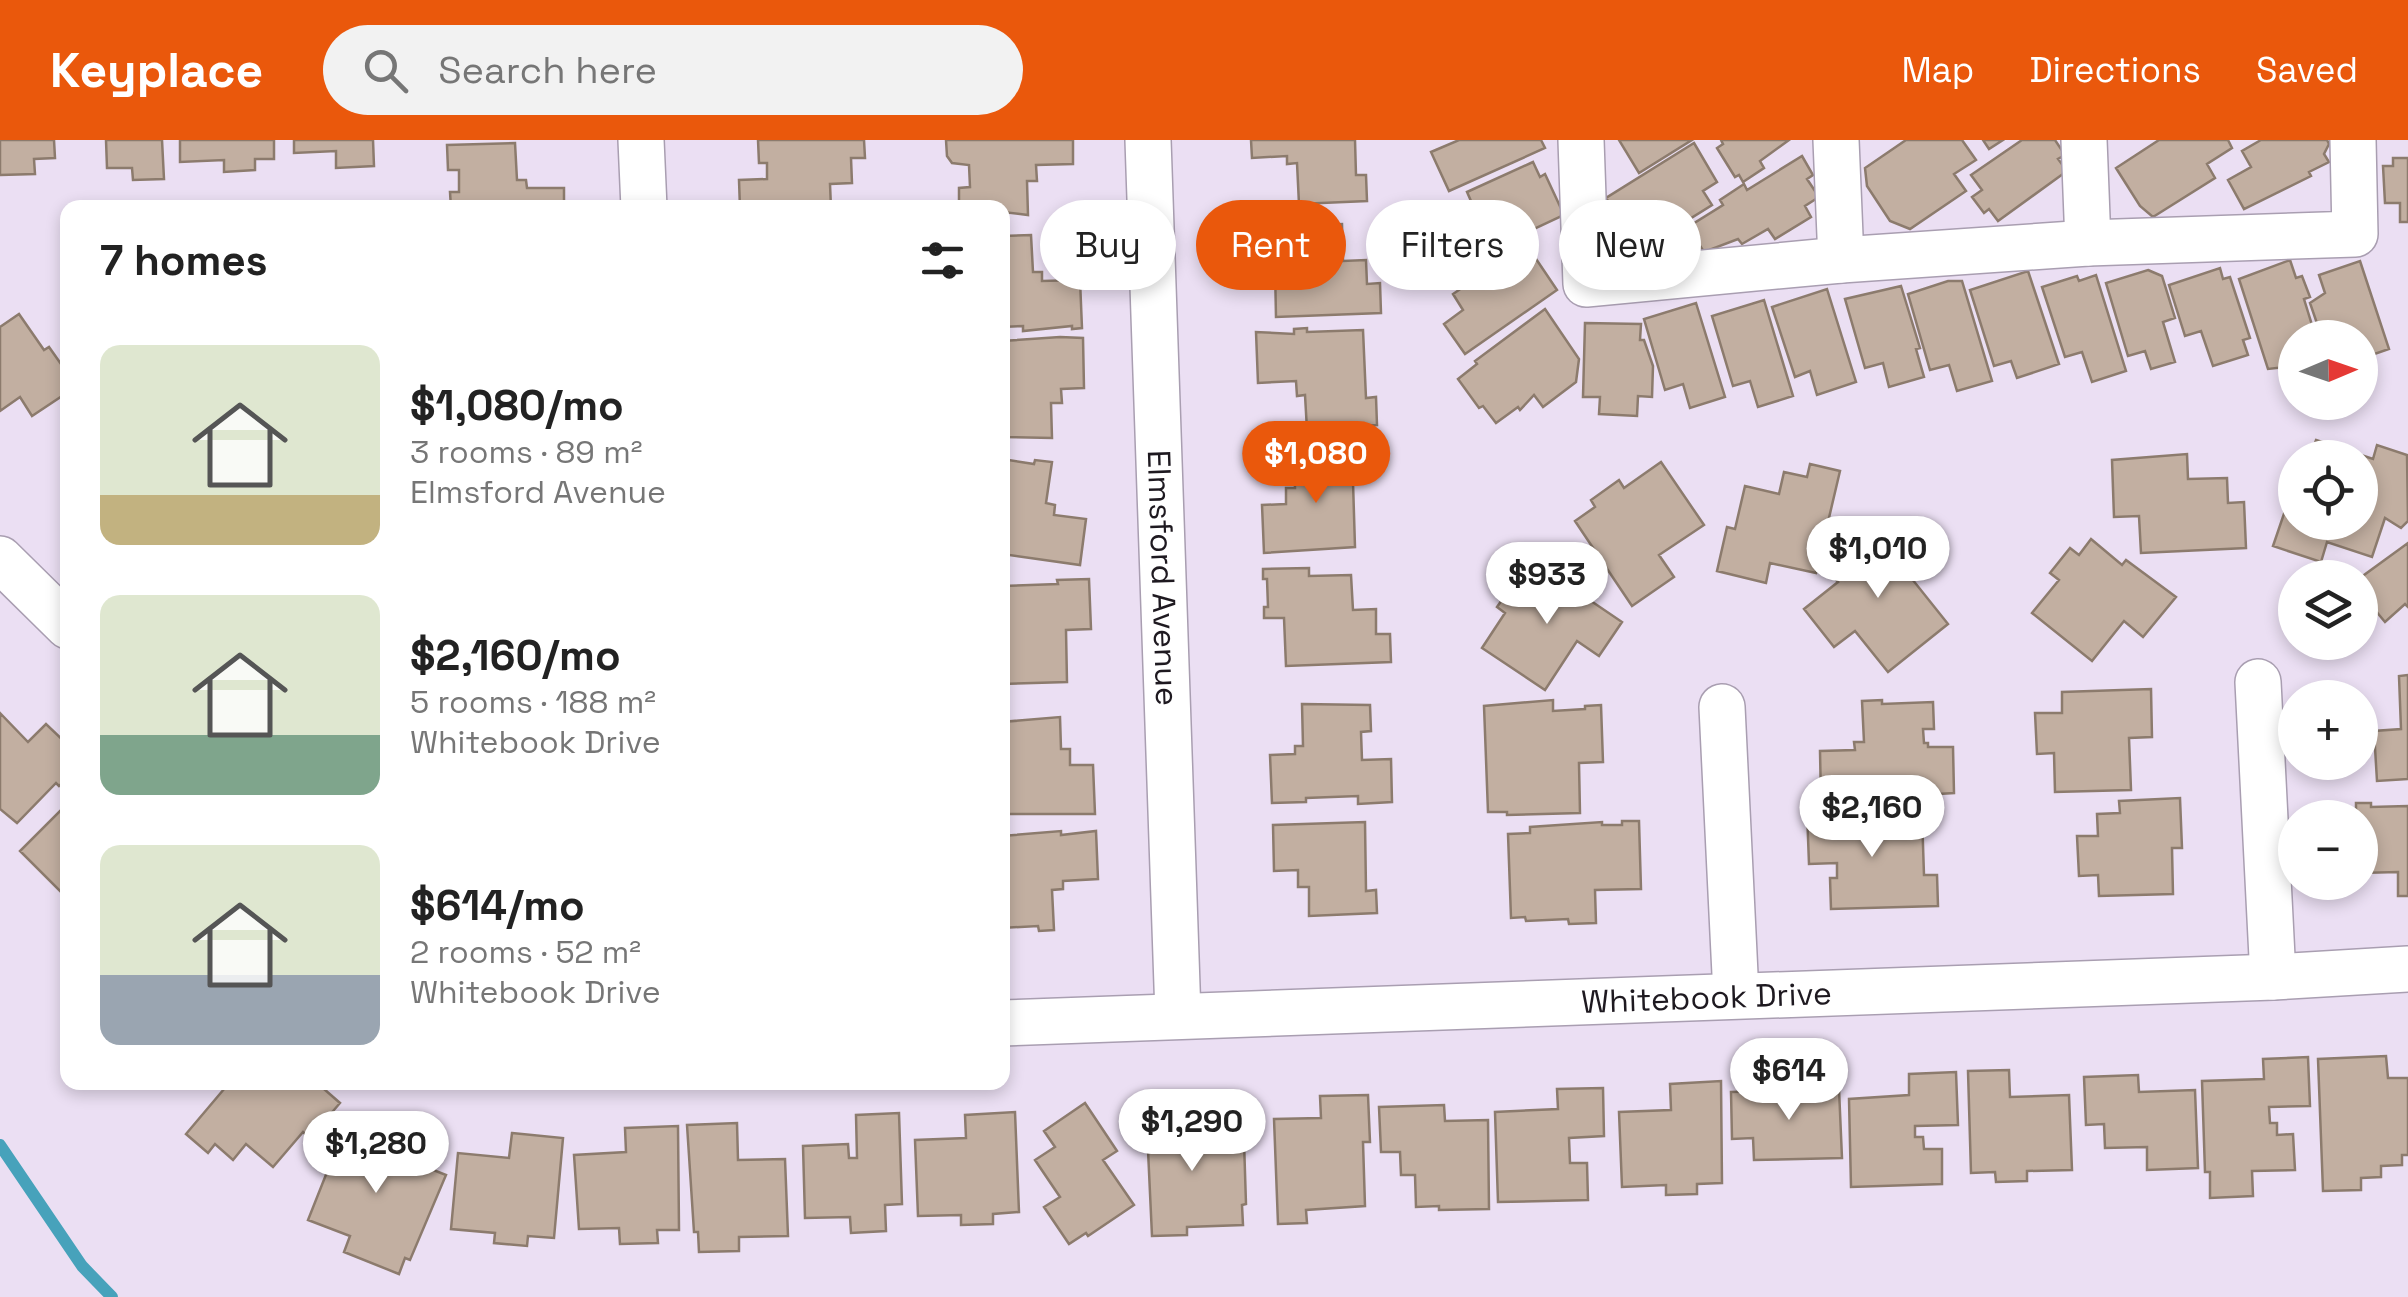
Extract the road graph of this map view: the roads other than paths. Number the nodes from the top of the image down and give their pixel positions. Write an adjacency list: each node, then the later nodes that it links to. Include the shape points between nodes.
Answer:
1 (640, 140): 7 (street)
2 (1148, 140): 17 (street, Elmsford Avenue)
3 (1581, 140): 9 (street, via 1586,284)
4 (1836, 140): 9 (street)
5 (2084, 140): 8 (street)
6 (2353, 140): 8 (street, via 2355,234)
7 (644, 200)
8 (2088, 243): 9 (street)
9 (1841, 260)
10 (0, 560): 11 (street)
11 (59, 598)
12 (2258, 682): 15 (street)
13 (1722, 707): 16 (street)
14 (2408, 969): 15 (street, Whitebook Drive)
15 (2273, 977): 16 (street, Whitebook Drive)
16 (1736, 996): 17 (street, Whitebook Drive)
17 (1178, 1015): 18 (street, Whitebook Drive)
18 (1010, 1023)

